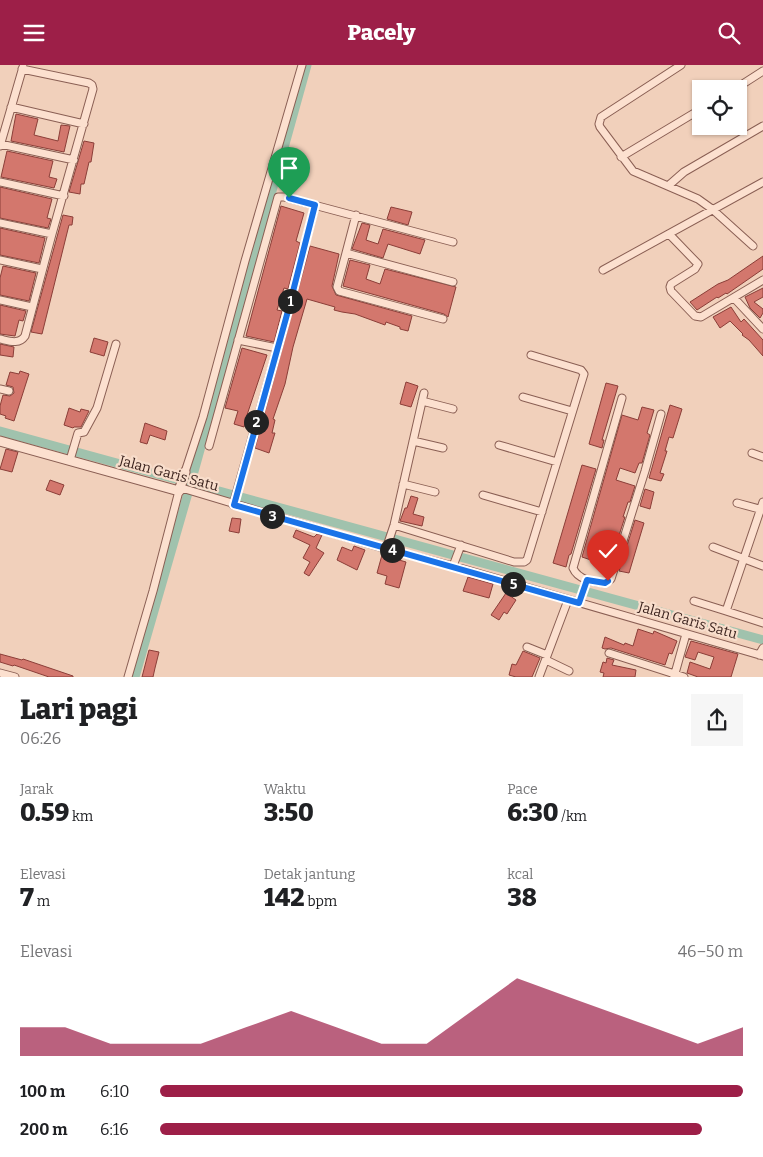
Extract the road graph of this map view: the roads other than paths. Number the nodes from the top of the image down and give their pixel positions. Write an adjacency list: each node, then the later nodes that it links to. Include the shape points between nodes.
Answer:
1 (302, 65): 60 (street)
2 (681, 65): 11 (street, via 601,117 600,127)
3 (22, 67): 6 (street); 8 (street, via 91,84 94,87)
4 (763, 71): 5 (street)
5 (747, 81)
6 (11, 107): 8 (street); 10 (street)
7 (692, 114): 11 (street)
8 (84, 124): 12 (street)
9 (763, 126): 15 (street, via 684,172)
10 (0, 145): 12 (street)
11 (621, 157): 15 (street, via 636,174)
12 (74, 160): 17 (street)
13 (0, 182): 17 (street)
14 (760, 184): 16 (street); 19 (street)
15 (668, 186): 19 (street)
16 (763, 191)
17 (64, 196): 23 (street)
18 (315, 205): 20 (street); 38 (street, via 281,196 277,199); 40 (street)
19 (712, 209): 22 (street); 25 (street)
20 (356, 215): 24 (street); 26 (street)
21 (0, 223): 23 (street)
22 (669, 233): 29 (street); 32 (street, via 698,264 670,287 695,316 701,317)
23 (52, 234): 28 (street)
24 (453, 241)
25 (753, 246)
26 (346, 253): 31 (street); 35 (street, via 337,287 339,291)
27 (0, 260): 28 (street)
28 (42, 269): 34 (street)
29 (603, 269)
30 (763, 280): 32 (street)
31 (452, 281)
32 (734, 298): 36 (street)
33 (0, 300): 34 (street)
34 (32, 307): 37 (street, via 24,339)
35 (443, 319)
36 (763, 329)
37 (0, 339)
38 (238, 340): 40 (street); 54 (street)
39 (116, 344): 58 (street, via 97,408 84,432 78,433)
40 (276, 348): 65 (street)
41 (531, 355): 49 (street, via 583,372)
42 (0, 389): 43 (street)
43 (9, 391)
44 (424, 393): 47 (street)
45 (523, 397): 49 (street)
46 (622, 398): 77 (street, via 573,568)
47 (422, 401): 48 (street); 52 (street)
48 (454, 409)
49 (572, 411): 59 (street)
50 (661, 414): 77 (street, via 611,579 605,583)
51 (0, 441): 58 (street, Jalan Garis Satu)
52 (413, 441): 55 (street); 61 (street)
53 (499, 445): 59 (street)
54 (209, 446)
55 (443, 448)
56 (752, 453): 57 (street)
57 (763, 457)
58 (70, 460): 62 (street, Jalan Garis Satu)
59 (557, 462): 69 (street)
60 (185, 473): 62 (street)
61 (404, 485): 63 (street); 70 (street)
62 (184, 490): 65 (street, Jalan Garis Satu); 92 (street)
63 (435, 492)
64 (483, 495): 69 (street)
65 (234, 502): 71 (street, Jalan Garis Satu)
66 (763, 502): 68 (street)
67 (737, 503): 68 (street)
68 (762, 510): 74 (street)
69 (542, 512): 72 (street, via 530,556 524,562)
70 (393, 528): 71 (street); 72 (street)
71 (387, 546): 75 (street, Jalan Garis Satu)
72 (460, 547): 75 (street)
73 (713, 547): 74 (street)
74 (743, 558): 76 (street); 81 (street)
75 (454, 565): 78 (street, Jalan Garis Satu)
76 (763, 566)
77 (586, 583): 79 (street)
78 (568, 600): 79 (street, Jalan Garis Satu); 87 (street)
79 (580, 601): 83 (street, Jalan Garis Satu)
80 (694, 601): 81 (street)
81 (726, 611): 82 (street)
82 (763, 623)
83 (686, 634): 86 (street, Jalan Garis Satu); 90 (street)
84 (526, 647): 87 (street)
85 (609, 653): 90 (street)
86 (762, 653)
87 (547, 657): 88 (street); 93 (street)
88 (569, 671)
89 (0, 673): 91 (street)
90 (674, 676): 94 (street)
91 (15, 677)
92 (128, 677)
93 (539, 677)
94 (684, 677)

